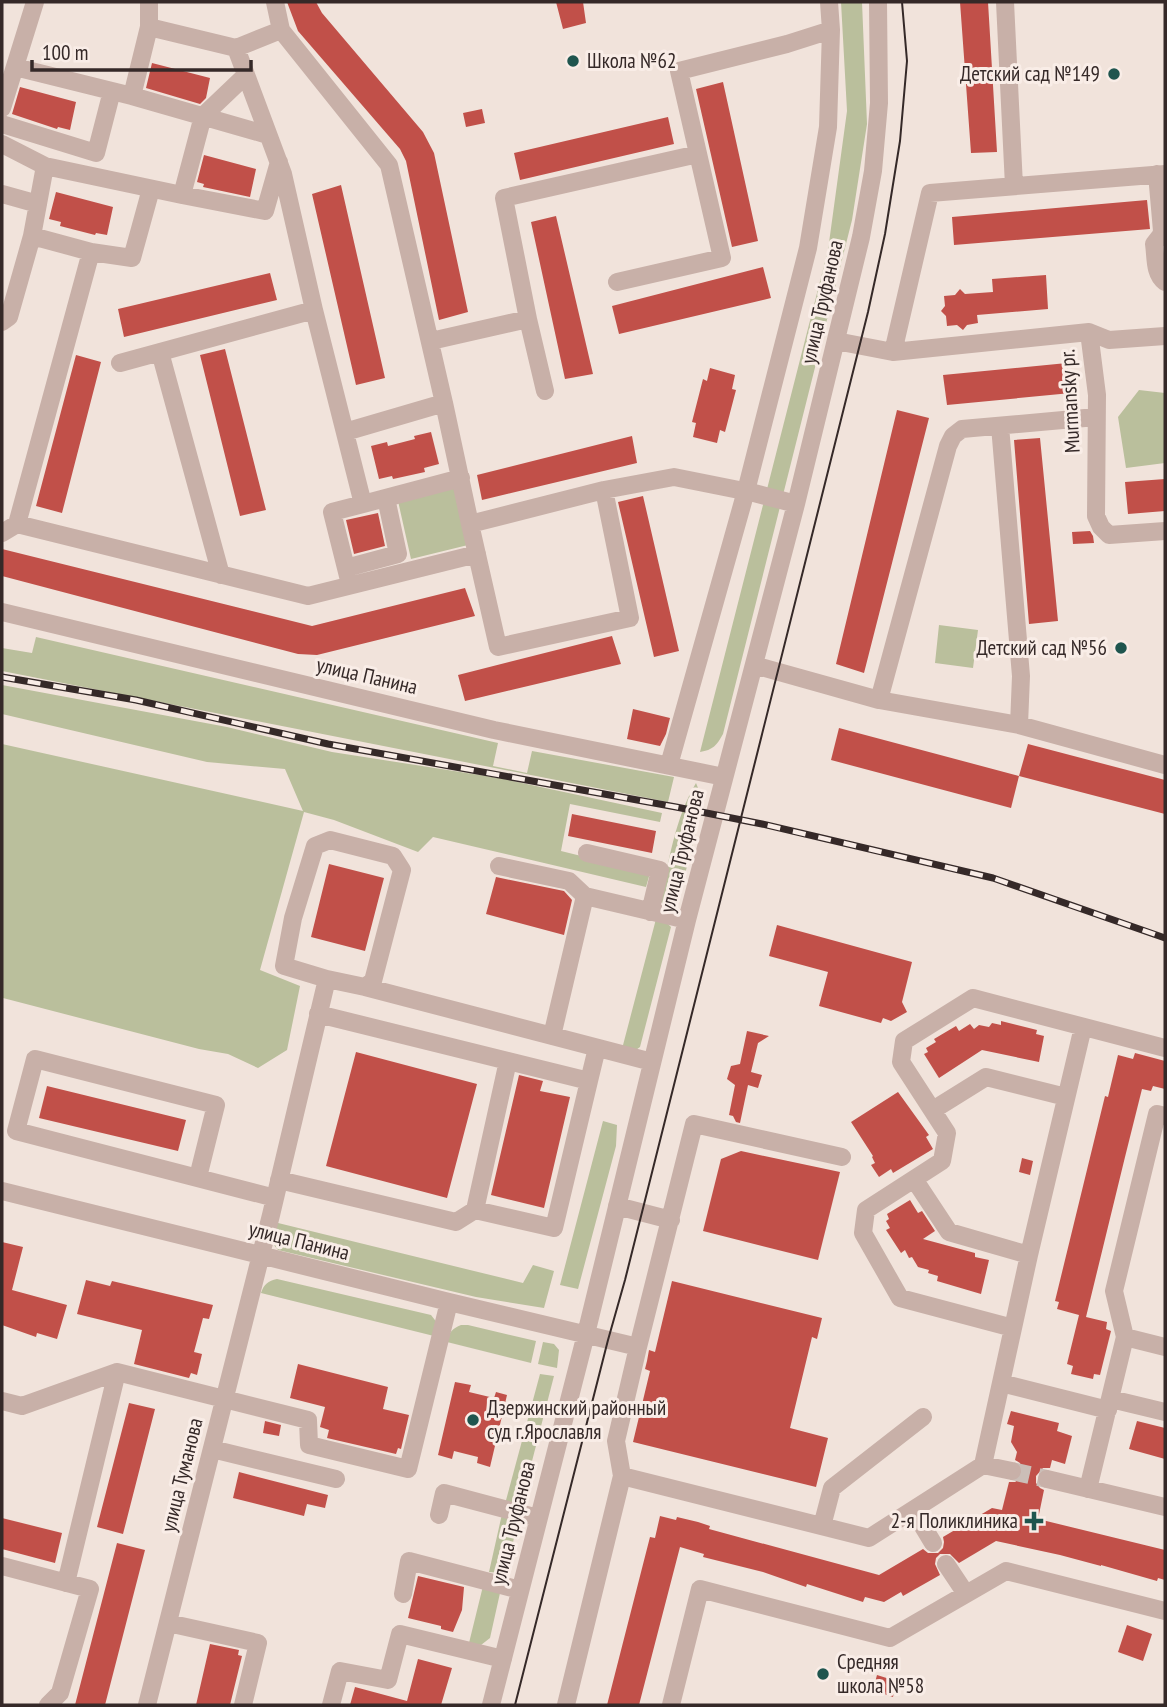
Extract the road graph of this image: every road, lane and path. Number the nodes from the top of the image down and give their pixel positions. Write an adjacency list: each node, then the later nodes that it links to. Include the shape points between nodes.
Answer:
1 (35, 2): 11 (street)
2 (149, 2): 7 (street)
3 (275, 2): 8 (street)
4 (829, 2): 9 (street)
5 (878, 2): 39 (street, улица Труфанова, via 879,103 873,171)
6 (1005, 2): 24 (street)
7 (149, 27): 10 (street); 14 (street)
8 (281, 30): 10 (street); 38 (street, via 389,165)
9 (831, 30): 20 (street, via 679,71); 50 (street, via 828,127 808,248)
10 (236, 48): 12 (street)
11 (15, 66): 13 (street); 15 (street)
12 (246, 75): 16 (street); 18 (street)
13 (112, 91): 14 (street); 17 (street, via 96,153)
14 (132, 96): 16 (street)
15 (2, 108)
16 (203, 116): 18 (street); 27 (street)
17 (2, 124)
18 (268, 135): 21 (street)
19 (2, 144): 22 (street)
20 (698, 154): 31 (street, via 722,258); 34 (street, via 504,198)
21 (279, 162): 27 (street, via 265,211); 33 (street)
22 (45, 166): 25 (street); 28 (street)
23 (1161, 174): 24 (street); 32 (street, via 1162,231 1154,244 1157,274)
24 (1014, 186): 41 (street, via 930,193)
25 (151, 189): 27 (street); 30 (street, via 132,258)
26 (2, 194): 28 (street)
27 (182, 195)
28 (38, 204): 29 (street)
29 (32, 236): 30 (street); 35 (street, via 9,317)
30 (91, 252): 55 (street)
31 (617, 282)
32 (1165, 282)
33 (314, 310): 40 (street); 47 (street)
34 (528, 319): 38 (street); 43 (street)
35 (2, 322)
36 (1089, 332): 37 (street, via 1109,340); 41 (street, Murmansky pr.); 45 (street, Murmansky pr.)
37 (1165, 336)
38 (431, 341): 44 (street)
39 (836, 341): 41 (street, Murmansky pr.); 53 (street, улица Труфанова)
40 (160, 352): 42 (street); 58 (street)
41 (893, 352)
42 (120, 363)
43 (545, 391)
44 (444, 403): 47 (street); 48 (street)
45 (1097, 417): 46 (street); 56 (street, Murmansky pr., via 1096,516 1101,527 1109,535)
46 (1000, 426): 62 (street, via 962,429 948,446); 63 (street, via 1021,676)
47 (345, 432): 52 (street)
48 (461, 478): 51 (street); 54 (street)
49 (604, 490): 50 (street, via 674,477); 54 (street); 57 (street, via 630,618 498,646)
50 (746, 491): 53 (street); 64 (street)
51 (386, 498): 52 (street); 59 (street, via 398,554)
52 (363, 504): 59 (street, via 332,512)
53 (796, 504): 61 (street, улица Труфанова)
54 (470, 524): 57 (street)
55 (10, 528): 58 (street)
56 (1165, 531)
57 (477, 554): 59 (street)
58 (221, 575): 59 (street, via 308,596)
59 (348, 577)
60 (2, 612): 64 (street, улица Панина, via 494,730)
61 (754, 665): 62 (street); 66 (street, улица Труфанова)
62 (879, 700): 63 (street)
63 (1019, 725): 65 (street)
64 (669, 765): 66 (street, улица Панина)
65 (1165, 765)
66 (724, 777): 71 (street, улица Труфанова)
67 (587, 853): 70 (street, via 660,870)
68 (499, 866): 69 (street, via 569,881)
69 (585, 896): 70 (street); 76 (street)
70 (650, 912): 71 (street)
71 (687, 920): 80 (street, улица Труфанова)
72 (327, 979): 73 (street); 73 (street, via 284,966 314,846 330,839 393,856 402,870 373,981); 74 (street, улица Туманова)
73 (365, 987): 76 (street)
74 (318, 1014): 79 (street); 88 (street, улица Туманова)
75 (1083, 1027): 78 (street); 82 (street); 83 (street, via 973,998 904,1041 901,1062)
76 (552, 1036): 77 (street)
77 (597, 1048): 80 (street); 81 (street)
78 (1165, 1048)
79 (508, 1060): 81 (street); 91 (street)
80 (652, 1062): 90 (street, улица Труфанова)
81 (589, 1080): 91 (street, via 554,1228)
82 (1066, 1097): 83 (street, via 986,1077); 94 (street)
83 (933, 1111): 87 (street, via 947,1133 942,1161)
84 (1165, 1116): 98 (street, via 1157,1114 1114,1291)
85 (842, 1157): 92 (street, via 694,1124)
86 (198, 1177): 86 (street, via 16,1131 34,1059 216,1105); 88 (street)
87 (914, 1180): 94 (street, via 949,1232); 96 (street, via 866,1210 863,1233 900,1297)
88 (277, 1189): 91 (street, via 456,1222); 93 (street, улица Туманова)
89 (2, 1191): 93 (street, улица Панина)
90 (617, 1206): 92 (street); 97 (street, улица Труфанова)
91 (475, 1210)
92 (671, 1220): 99 (street)
93 (261, 1255): 95 (street, улица Панина); 103 (street, улица Туманова)
94 (1029, 1255): 96 (street)
95 (449, 1303): 97 (street, улица Панина); 103 (street, via 408,1469 310,1445 308,1420)
96 (1013, 1328): 102 (street)
97 (586, 1334): 99 (street, улица Панина); 118 (street, улица Труфанова)
98 (1125, 1337): 100 (street); 105 (street)
99 (638, 1347): 111 (street, via 616,1441)
100 (1165, 1347)
101 (117, 1372): 103 (street); 104 (street, via 22,1406); 123 (street)
102 (1001, 1383): 105 (street); 109 (street)
103 (225, 1398): 108 (street, улица Туманова)
104 (2, 1401)
105 (1109, 1405): 106 (street); 114 (street)
106 (1165, 1412)
107 (923, 1417): 119 (street, via 832,1488)
108 (212, 1449): 112 (street); 128 (street, улица Туманова)
109 (983, 1465): 110 (street); 116 (street)
110 (1012, 1471)
111 (622, 1476): 119 (street); 135 (street)
112 (336, 1479)
113 (1047, 1479): 114 (street)
114 (1088, 1489): 115 (street)
115 (1165, 1507)
116 (913, 1510): 119 (street, via 869,1538); 120 (street)
117 (439, 1515): 118 (street, via 444,1493)
118 (538, 1518): 124 (street, улица Труфанова)
119 (822, 1526)
120 (933, 1543)
121 (946, 1564): 126 (street)
122 (2, 1566): 123 (street)
123 (66, 1583): 130 (street, via 90,1589 60,1693)
124 (520, 1590): 125 (street, via 409,1561); 129 (street, улица Труфанова)
125 (403, 1594)
126 (966, 1594): 127 (street, via 1006,1571); 136 (street, via 890,1638 700,1589)
127 (1165, 1611)
128 (168, 1623): 131 (street, улица Туманова); 132 (street, via 258,1643)
129 (503, 1659): 133 (street, via 400,1634 388,1680 340,1671); 134 (street, улица Труфанова)
130 (48, 1705)
131 (147, 1705)
132 (243, 1705)
133 (331, 1705)
134 (491, 1705)
135 (566, 1705)
136 (671, 1705)

